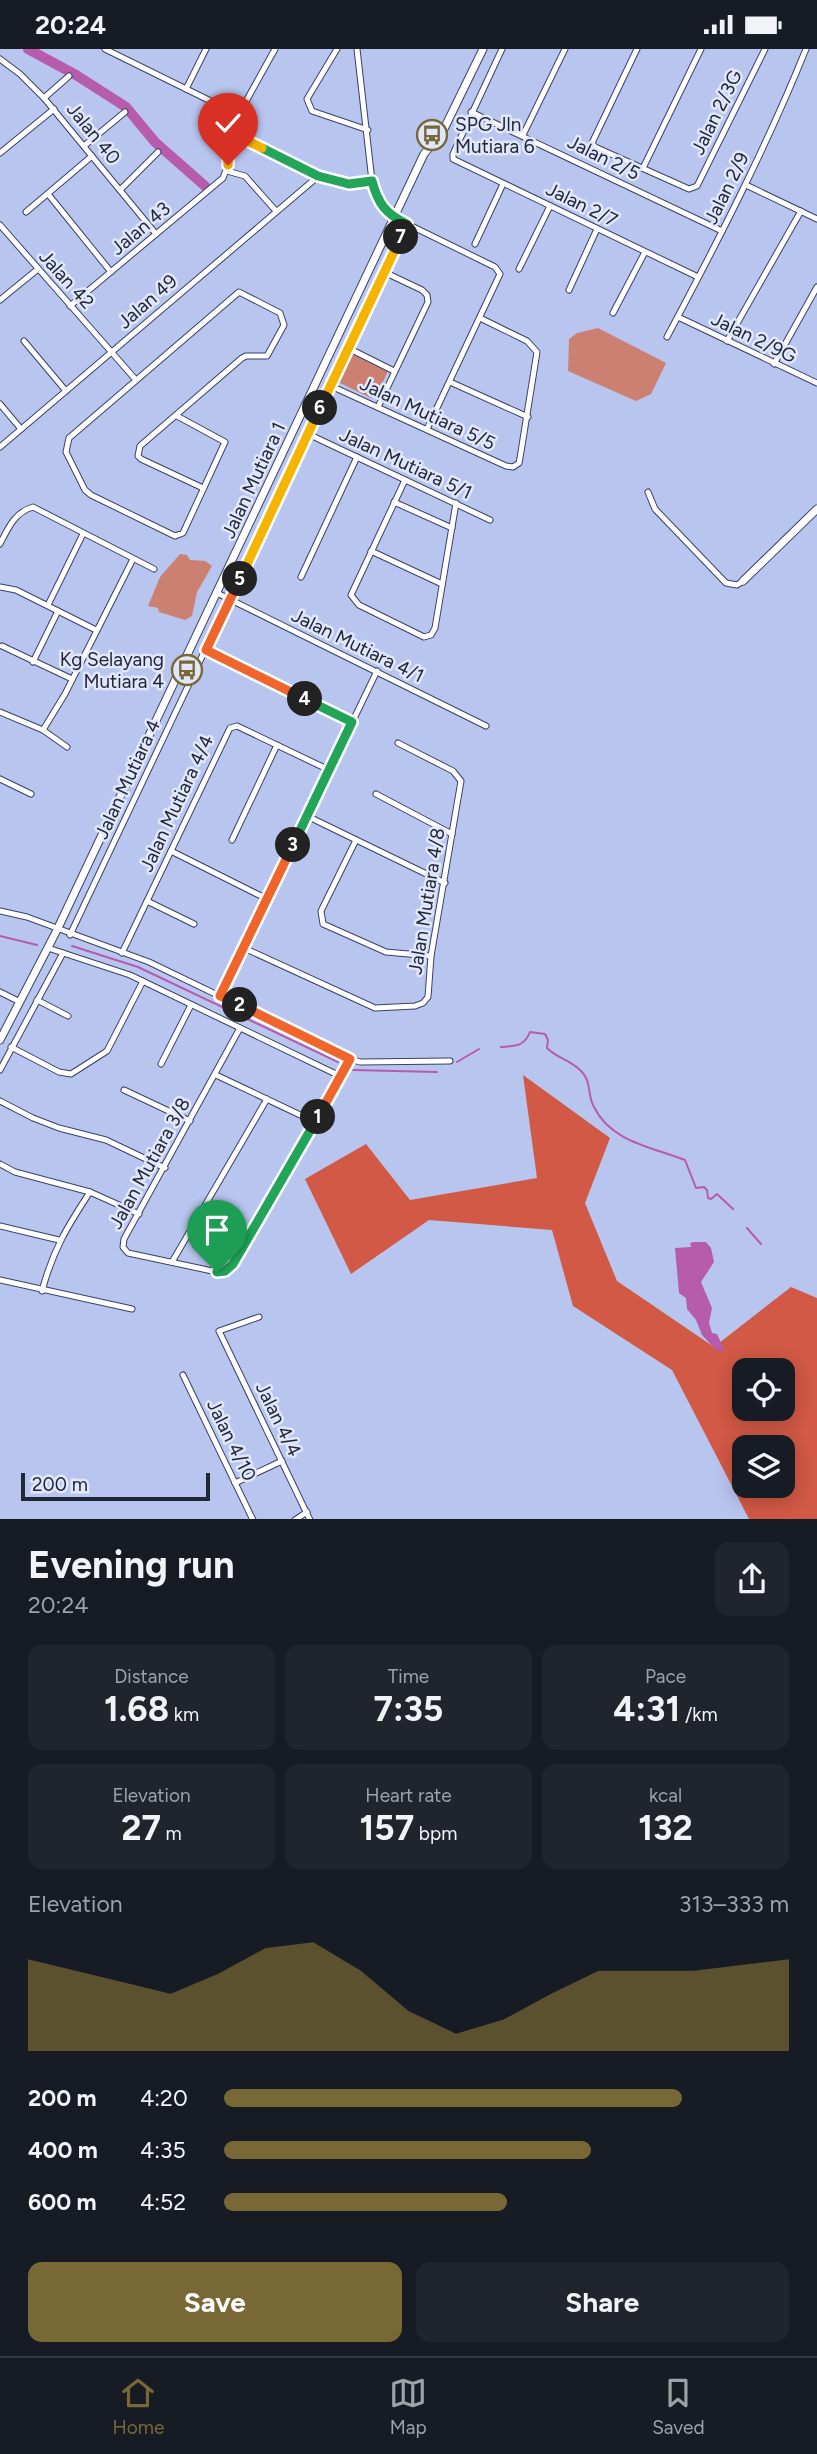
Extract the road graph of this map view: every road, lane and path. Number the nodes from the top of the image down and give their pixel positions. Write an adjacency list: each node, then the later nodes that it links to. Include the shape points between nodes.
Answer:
1 (105, 49): 15 (street)
2 (206, 49): 15 (street)
3 (275, 49): 20 (street)
4 (337, 49): 21 (street, via 307,99 309,105 312,111)
5 (357, 49): 21 (street)
6 (483, 49): 40 (street, Jalan Mutiara 1)
7 (502, 49): 19 (street)
8 (565, 49): 23 (street)
9 (637, 49): 28 (street, via 592,143)
10 (701, 49): 28 (street)
11 (765, 49): 28 (street, Jalan 2/3G, via 694,188)
12 (806, 49): 33 (street, Jalan 2/9)
13 (0, 59): 16 (street, Jalan 40)
14 (69, 76): 16 (street)
15 (186, 89): 20 (street)
16 (44, 98): 17 (street, Jalan 40)
17 (54, 109): 24 (street, Jalan 40); 26 (street)
18 (125, 112): 24 (street)
19 (471, 112): 23 (street, Jalan 2/5); 32 (street, Jalan 2/7, via 453,159)
20 (237, 114): 22 (street)
21 (368, 130): 31 (street)
22 (229, 132): 29 (street); 31 (street, via 318,176 349,184)
23 (523, 135): 45 (street, Jalan 2/5)
24 (84, 146): 27 (street, Jalan 40)
25 (158, 152): 34 (street)
26 (0, 153)
27 (92, 156): 34 (street, Jalan 40); 35 (street)
28 (643, 168)
29 (227, 171): 37 (street, via 246,176); 46 (street, Jalan 43)
30 (315, 179): 37 (street, Jalan 49)
31 (372, 181): 40 (street, via 379,203)
32 (503, 184): 36 (street, Jalan 2/7); 47 (street)
33 (746, 185): 38 (street); 45 (street, Jalan 2/9)
34 (120, 190): 46 (street, Jalan 40)
35 (48, 194): 39 (street); 51 (street)
36 (550, 206): 44 (street, Jalan 2/7); 50 (street)
37 (276, 211): 65 (street, Jalan 49)
38 (801, 211): 41 (street); 63 (street)
39 (26, 212)
40 (393, 217): 42 (street); 99 (street, Jalan Mutiara 1)
41 (817, 219)
42 (407, 224): 52 (street, Jalan Mutiara 4); 60 (street, via 497,268 499,279)
43 (0, 225): 49 (street, Jalan 42)
44 (597, 229): 48 (street, Jalan 2/7); 55 (street)
45 (722, 231): 53 (street, Jalan 2/9)
46 (156, 234): 51 (street, Jalan 43)
47 (475, 244)
48 (645, 252): 53 (street, Jalan 2/7); 58 (street)
49 (38, 269): 56 (street); 57 (street, Jalan 42)
50 (519, 269)
51 (111, 272): 57 (street, Jalan 43)
52 (384, 272): 64 (street, Jalan Mutiara 4); 67 (street, via 422,290 428,302)
53 (698, 277): 59 (street, Jalan 2/9)
54 (817, 287): 66 (street)
55 (569, 290)
56 (0, 300)
57 (70, 306): 65 (street, Jalan 42)
58 (613, 313)
59 (678, 317): 61 (street, Jalan 2/9); 63 (street, Jalan 2/9G)
60 (480, 318): 69 (street); 76 (street, Jalan Mutiara 5/5, via 534,346 537,353)
61 (667, 337)
62 (24, 341): 72 (street)
63 (727, 341): 66 (street, Jalan 2/9G)
64 (348, 348): 67 (street); 71 (street, Jalan Mutiara 4)
65 (112, 352): 68 (street, Jalan 42); 72 (street, Jalan 49)
66 (774, 364): 70 (street, Jalan 2/9G)
67 (394, 371): 74 (street)
68 (136, 380): 75 (street, via 239,292 280,313 284,325 270,354 242,358); 83 (street, via 69,438 66,452 80,483 91,495 175,536 183,533)
69 (450, 382): 76 (street); 78 (street)
70 (817, 383)
71 (331, 386): 74 (street, Jalan Mutiara 5/5); 79 (street, Jalan Mutiara 4)
72 (66, 391): 77 (street, Jalan 49)
73 (0, 404): 77 (street)
74 (378, 407): 78 (street, Jalan Mutiara 5/5)
75 (177, 416): 83 (street, via 222,439 225,446); 83 (street, via 140,446 138,456)
76 (527, 417): 78 (street, Jalan Mutiara 5/5, via 519,463 510,467)
77 (21, 429): 80 (street, Jalan 49)
78 (427, 429)
79 (308, 434): 81 (street, Jalan Mutiara 5/1); 100 (street, Jalan Mutiara 4)
80 (0, 447)
81 (357, 457): 82 (street, Jalan Mutiara 5/1); 95 (street)
82 (405, 480): 85 (street); 86 (street, Jalan Mutiara 5/1)
83 (203, 488)
84 (648, 492): 96 (street, via 655,509 726,583)
85 (394, 502): 89 (street); 92 (street)
86 (456, 503): 88 (street, Jalan Mutiara 5/1); 89 (street)
87 (817, 509): 96 (street)
88 (490, 520)
89 (452, 528): 97 (street)
90 (83, 534): 91 (street, via 33,507 20,512); 93 (street); 101 (street)
91 (0, 544)
92 (371, 551): 97 (street); 97 (street, via 352,600 424,637 435,628)
93 (133, 559): 94 (street); 103 (street)
94 (154, 569)
95 (301, 577)
96 (743, 582)
97 (442, 584)
98 (0, 587): 101 (street)
99 (217, 593): 100 (street, Jalan Mutiara 4/1); 130 (street, Jalan Mutiara 1)
100 (231, 599): 105 (street, Jalan Mutiara 4); 107 (street, Jalan Mutiara 4/1)
101 (48, 605): 102 (street)
102 (58, 611): 103 (street); 106 (street)
103 (96, 630): 108 (street)
104 (2, 646): 106 (street)
105 (206, 650): 110 (street); 131 (street, Jalan Mutiara 4)
106 (33, 662): 108 (street)
107 (377, 671): 110 (street); 111 (street, Jalan Mutiara 4/1)
108 (72, 679): 112 (street)
109 (0, 712): 112 (street)
110 (352, 722): 116 (street)
111 (486, 726)
112 (43, 730): 115 (street)
113 (398, 743): 121 (street, Jalan Mutiara 4/8, via 459,776)
114 (277, 745): 116 (street, Jalan Mutiara 4/4); 122 (street); 124 (street, Jalan Mutiara 4/4, via 237,726 230,728)
115 (67, 747)
116 (328, 770): 120 (street)
117 (0, 779): 118 (street)
118 (30, 794)
119 (376, 794): 121 (street)
120 (307, 816): 123 (street); 126 (street)
121 (452, 834): 125 (street, Jalan Mutiara 4/8)
122 (232, 840)
123 (356, 840): 125 (street); 136 (street, via 321,911 323,924 386,952)
124 (171, 851): 126 (street); 127 (street, Jalan Mutiara 4/4)
125 (445, 883): 136 (street, Jalan Mutiara 4/8)
126 (267, 899): 133 (street)
127 (147, 901): 129 (street); 135 (street, Jalan Mutiara 4/4)
128 (0, 911): 130 (street)
129 (194, 924)
130 (57, 930): 131 (street); 132 (street, Jalan Mutiara 1)
131 (70, 935): 135 (street)
132 (48, 948): 134 (street); 141 (street, Jalan Mutiara 1)
133 (244, 948): 136 (street, Jalan Mutiara 4/8, via 375,1008 423,1003 428,997); 139 (street)
134 (63, 953): 137 (street); 140 (street)
135 (122, 953): 139 (street)
136 (431, 956)
137 (143, 981): 142 (street); 146 (street, via 107,1051 71,1074)
138 (0, 992): 141 (street)
139 (220, 996): 147 (street)
140 (37, 1000): 143 (street); 146 (street)
141 (20, 1002): 145 (street, Jalan Mutiara 1)
142 (191, 1005): 144 (street); 149 (street)
143 (68, 1016)
144 (240, 1028): 151 (street, Jalan Mutiara 3/8); 152 (street)
145 (0, 1040)
146 (11, 1047): 150 (street)
147 (350, 1059): 148 (street); 152 (street)
148 (450, 1061)
149 (161, 1064)
150 (0, 1070)
151 (216, 1075): 154 (street); 156 (street, Jalan Mutiara 3/8)
152 (340, 1076): 157 (street)
153 (124, 1090): 156 (street)
154 (267, 1099): 157 (street); 164 (street)
155 (0, 1101): 159 (street, via 59,1128 106,1140)
156 (190, 1121): 159 (street, Jalan Mutiara 3/8)
157 (315, 1122): 164 (street, Jalan Mutiara 3/8, via 233,1264 221,1272)
158 (0, 1164): 160 (street)
159 (165, 1168): 161 (street, Jalan Mutiara 3/8)
160 (90, 1192): 161 (street); 163 (street)
161 (139, 1214): 164 (street, Jalan Mutiara 3/8, via 124,1239 124,1249)
162 (0, 1226): 163 (street)
163 (59, 1240): 166 (street)
164 (173, 1262)
165 (0, 1280): 166 (street)
166 (42, 1291): 167 (street)
167 (132, 1309)
168 (258, 1317): 170 (street, Jalan 4/4, via 219,1331)
169 (183, 1375): 171 (street, Jalan 4/10)
170 (282, 1461): 171 (street); 172 (street, Jalan 4/4)
171 (235, 1483): 173 (street, Jalan 4/10)
172 (307, 1512): 174 (street); 175 (street, Jalan 4/4)
173 (253, 1519)
174 (296, 1519)
175 (310, 1519)

